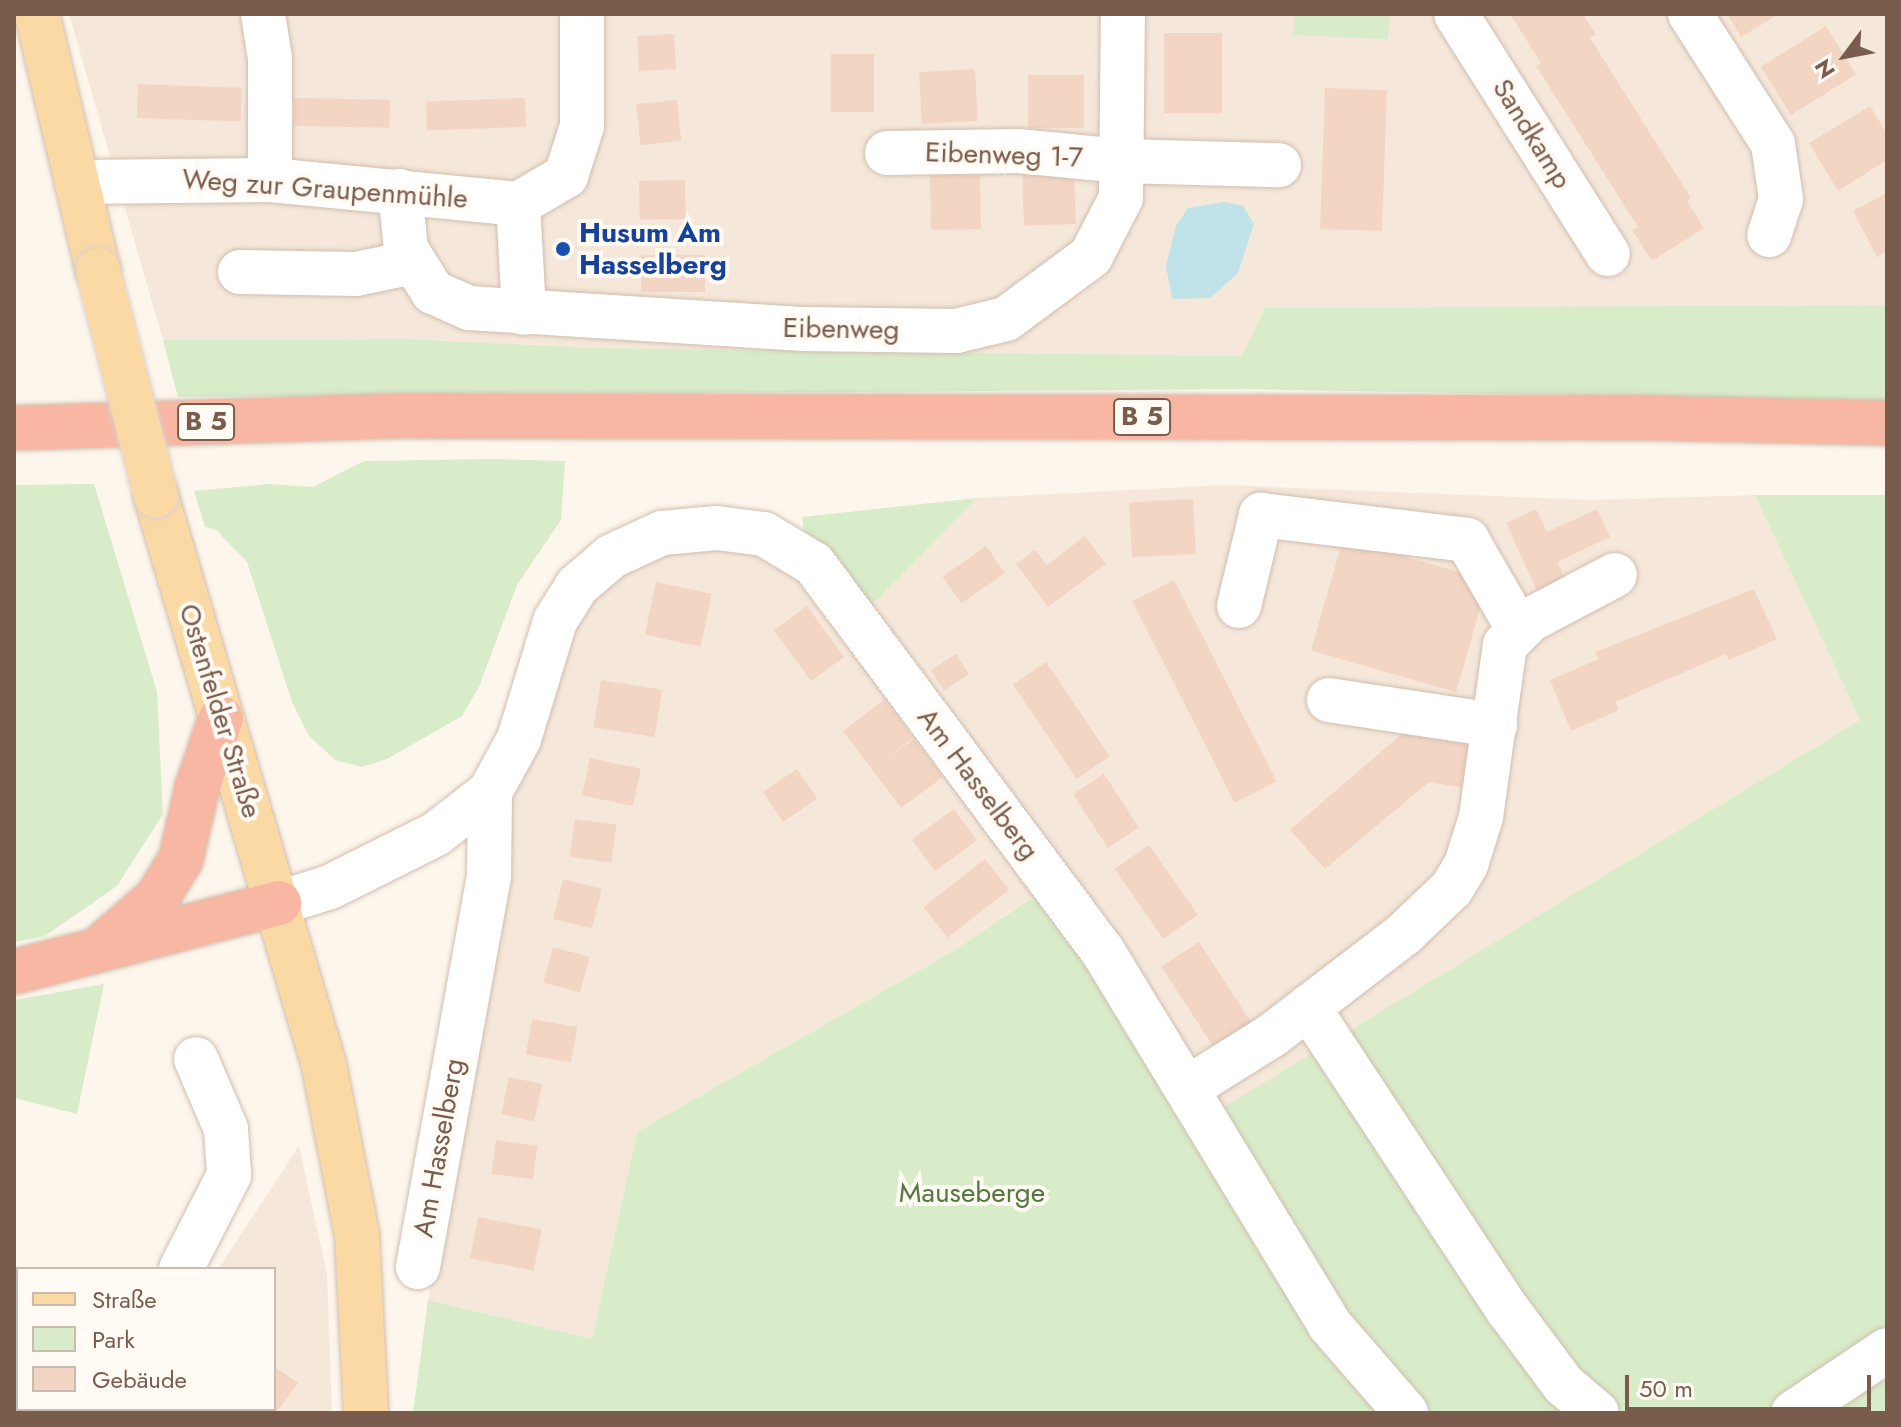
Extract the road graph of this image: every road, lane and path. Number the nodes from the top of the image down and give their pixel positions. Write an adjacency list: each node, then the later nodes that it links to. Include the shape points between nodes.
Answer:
1 (37, 14): 11 (main road, Ostenfelder Straße)
2 (263, 14): 10 (street, via 270,58)
3 (582, 14): 13 (street, via 582,126 566,176)
4 (1123, 14): 8 (street, Eibenweg)
5 (1456, 14): 15 (street, Sandkamp)
6 (1690, 14): 14 (street, via 1773,144 1781,199)
7 (887, 153): 8 (street, Eibenweg 1-7, via 1018,151)
8 (1121, 161): 9 (street, Eibenweg 1-7); 18 (street, Eibenweg, via 1121,198 1091,256 1006,319 956,331)
9 (1279, 165)
10 (270, 180): 11 (street, Weg zur Graupenmühle); 12 (street, Weg zur Graupenmühle)
11 (77, 182): 25 (main road, Ostenfelder Straße, bridge, via 156,496)
12 (400, 191): 13 (street, Weg zur Graupenmühle); 16 (street, Eibenweg, via 406,249)
13 (518, 204): 18 (street)
14 (1769, 235)
15 (1608, 254)
16 (414, 262): 17 (street, via 356,274); 18 (street, Eibenweg, via 433,292 469,308)
17 (240, 272)
18 (524, 313)
19 (1887, 423): 20 (highway, B 5, via 398,416)
20 (14, 428)
21 (1615, 575): 23 (street)
22 (1239, 606): 23 (street, via 1261,515 1467,540)
23 (1519, 630): 26 (street, via 1505,645)
24 (1329, 700): 26 (street)
25 (221, 718): 28 (main road, Ostenfelder Straße); 29 (highway, via 181,859 157,898)
26 (1495, 725): 31 (street, via 1481,817 1466,865 1452,888 1405,933)
27 (490, 792): 28 (street, Am Hasselberg, via 436,834 330,887); 33 (street, Am Hasselberg, via 519,739 555,621 577,586 612,556 662,533 717,528 764,534 814,564 1102,950); 35 (street, Am Hasselberg, via 489,875)
28 (279, 903): 29 (highway); 37 (main road, Ostenfelder Straße, via 324,1065 357,1235)
29 (99, 950): 30 (highway)
30 (14, 972)
31 (1308, 1007): 33 (street); 39 (street, via 1508,1310 1564,1385)
32 (196, 1059): 34 (street, via 226,1129 229,1175)
33 (1188, 1088): 38 (street, Am Hasselberg, via 1329,1324)
34 (182, 1267)
35 (418, 1267)
36 (1887, 1350): 40 (street)
37 (366, 1413)
38 (1406, 1413)
39 (1597, 1413)
40 (1793, 1413)

